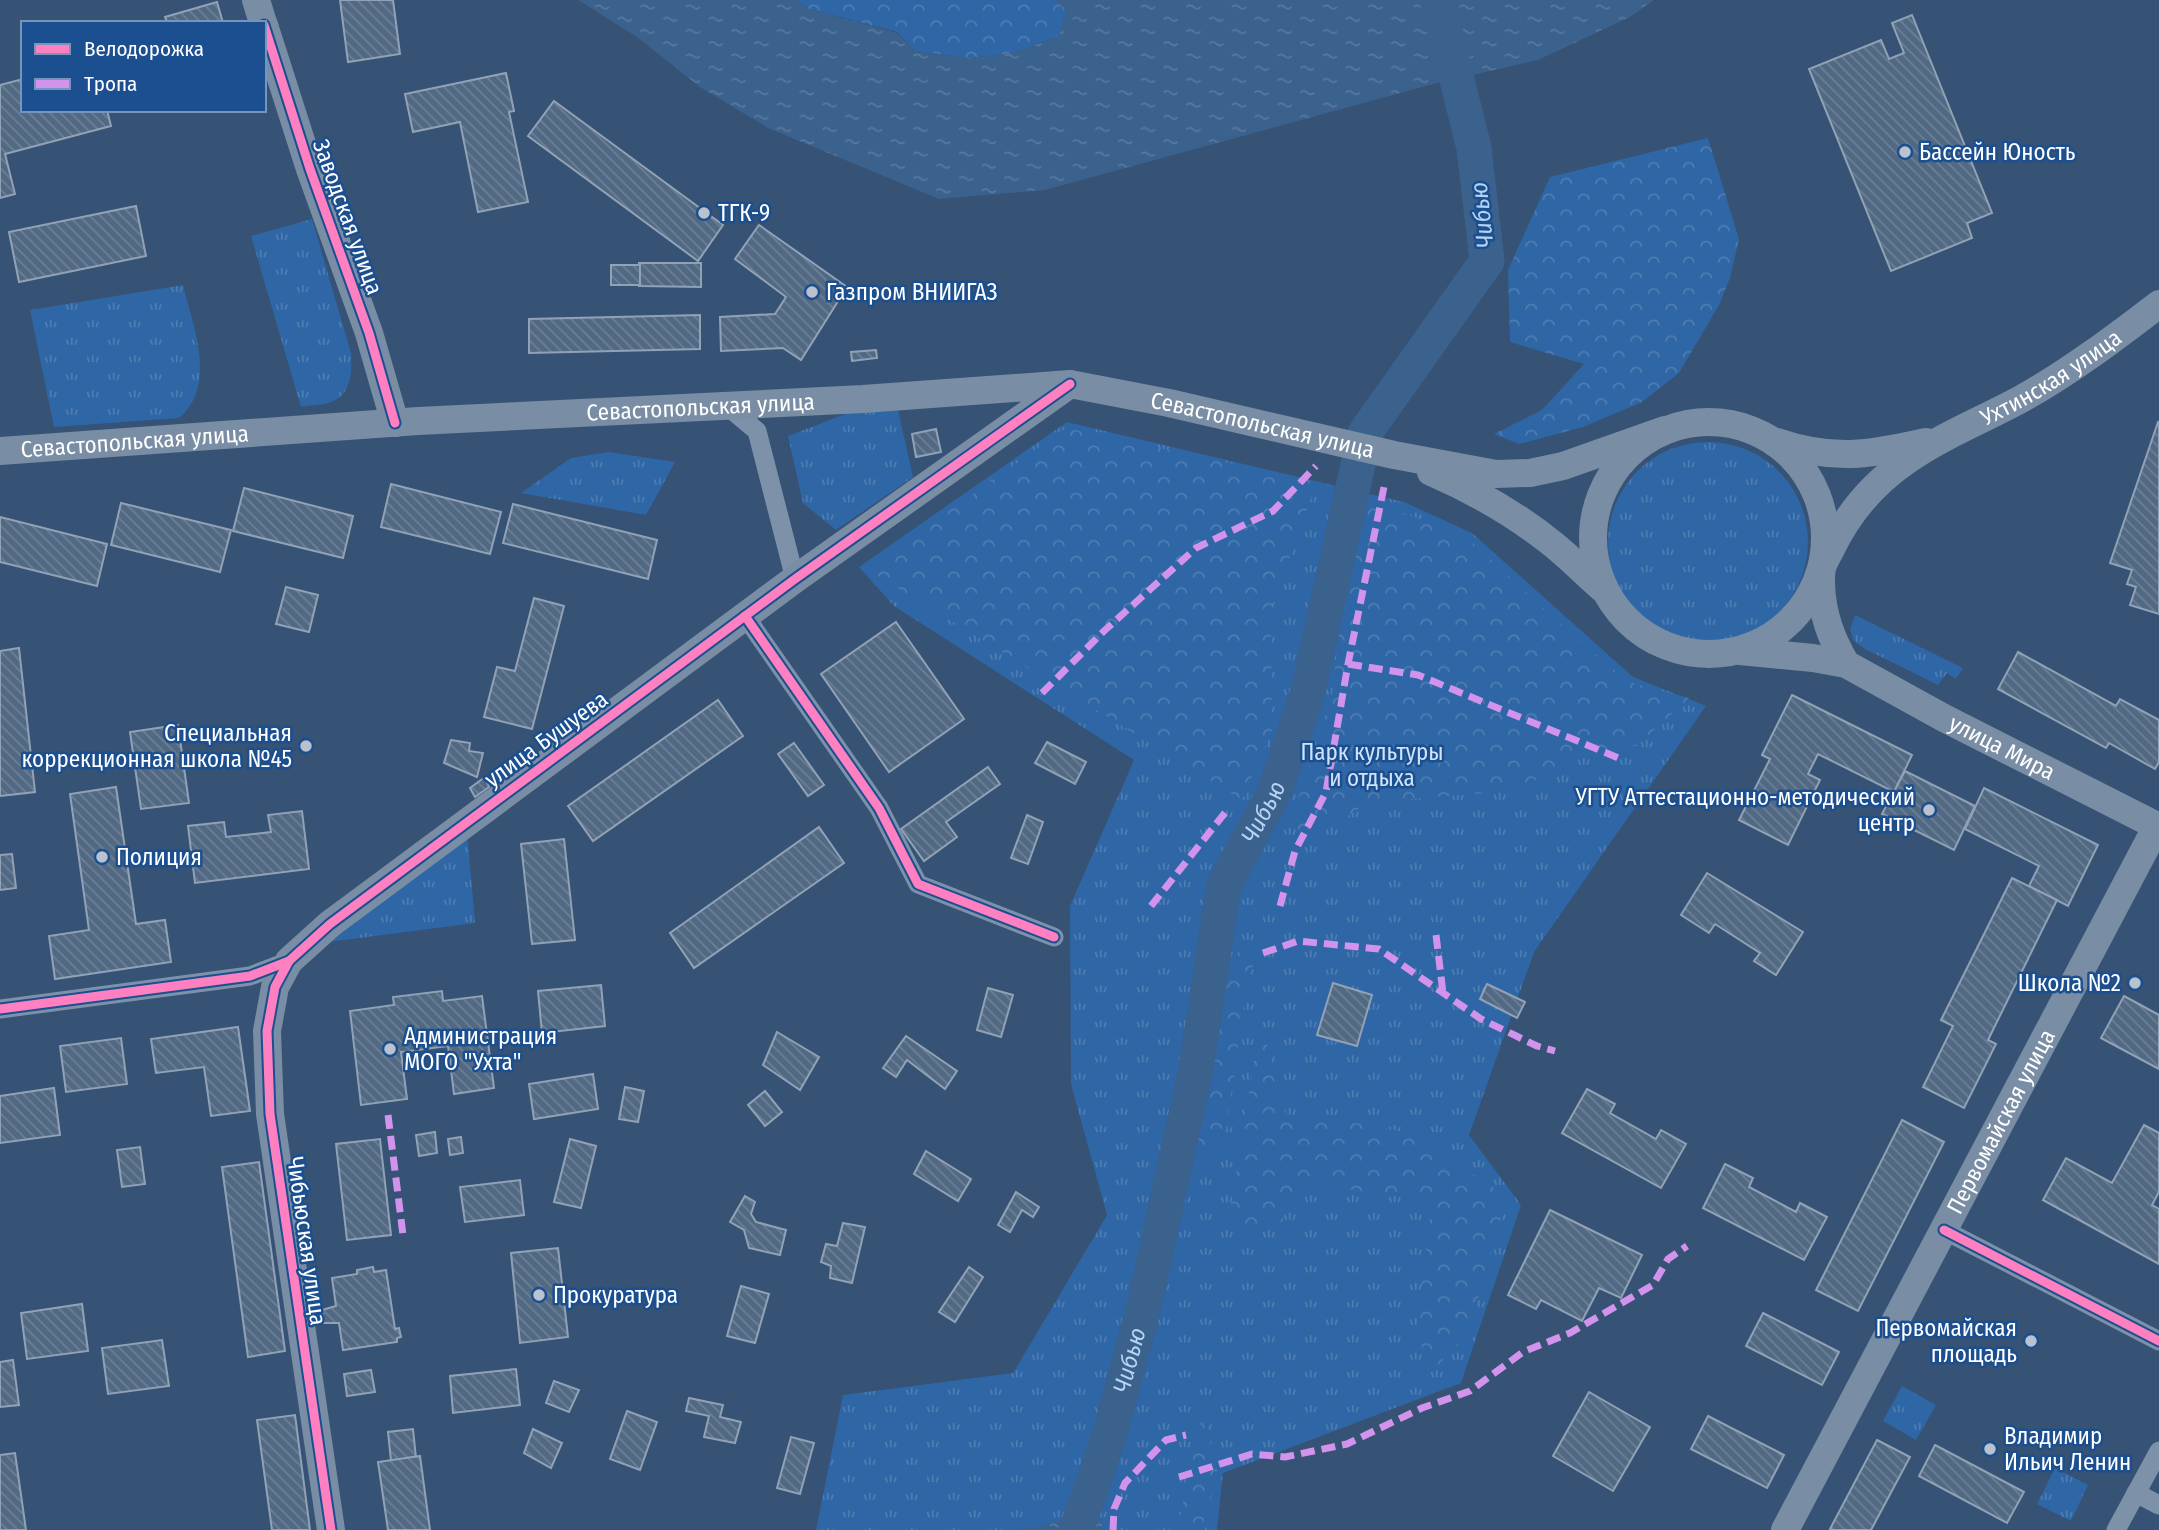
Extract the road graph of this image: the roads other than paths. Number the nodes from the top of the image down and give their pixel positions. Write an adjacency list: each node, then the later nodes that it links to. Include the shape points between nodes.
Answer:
1 (256, 0): 2 (main road, Заводская улица)
2 (263, 21)
3 (266, 30): 7 (main road, Заводская улица, via 369,333)
4 (2154, 307): 9 (main road, Ухтинская улица, via 2024,397)
5 (1070, 384): 6 (main road, Севастопольская улица); 12 (main road, Севастопольская улица); 14 (main road, улица Бушуева)
6 (727, 406): 7 (main road, Севастопольская улица); 14 (street, via 757,431)
7 (394, 423): 11 (main road, Севастопольская улица)
8 (1665, 430): 10 (main road, via 1701,422 1738,425); 12 (main road, Севастопольская улица, via 1530,474 1496,474); 15 (main road, via 1634,449 1610,477 1595,510 1592,551)
9 (1945, 437): 10 (main road, via 1855,455 1813,452); 13 (main road, via 1872,489 1842,526)
10 (1772, 440): 13 (main road, via 1799,465 1818,496 1825,533)
11 (0, 450)
12 (1394, 455): 15 (main road, Севастопольская улица, via 1504,510 1555,546)
13 (1821, 569): 17 (main road, via 1804,606 1776,634); 18 (main road, via 1825,618)
14 (795, 579): 16 (main road, улица Бушуева)
15 (1603, 589): 17 (main road, via 1627,622 1660,645 1699,655)
16 (745, 616): 20 (street, via 879,808 918,884); 21 (main road, улица Бушуева, via 330,924)
17 (1739, 651): 18 (main road, улица Мира)
18 (1846, 664): 19 (main road, улица Мира)
19 (2158, 826): 23 (main road, Первомайская улица)
20 (1054, 937)
21 (289, 961): 22 (street, улица Бушуева, via 250,976); 28 (main road, Чибьюская улица, via 275,987 267,1031 270,1114)
22 (0, 1009)
23 (1944, 1230): 24 (street); 29 (main road, Первомайская улица)
24 (2159, 1341)
25 (2159, 1451): 26 (street)
26 (2136, 1493): 27 (street); 30 (street)
27 (2159, 1505)
28 (331, 1530)
29 (1785, 1530)
30 (2116, 1530)

